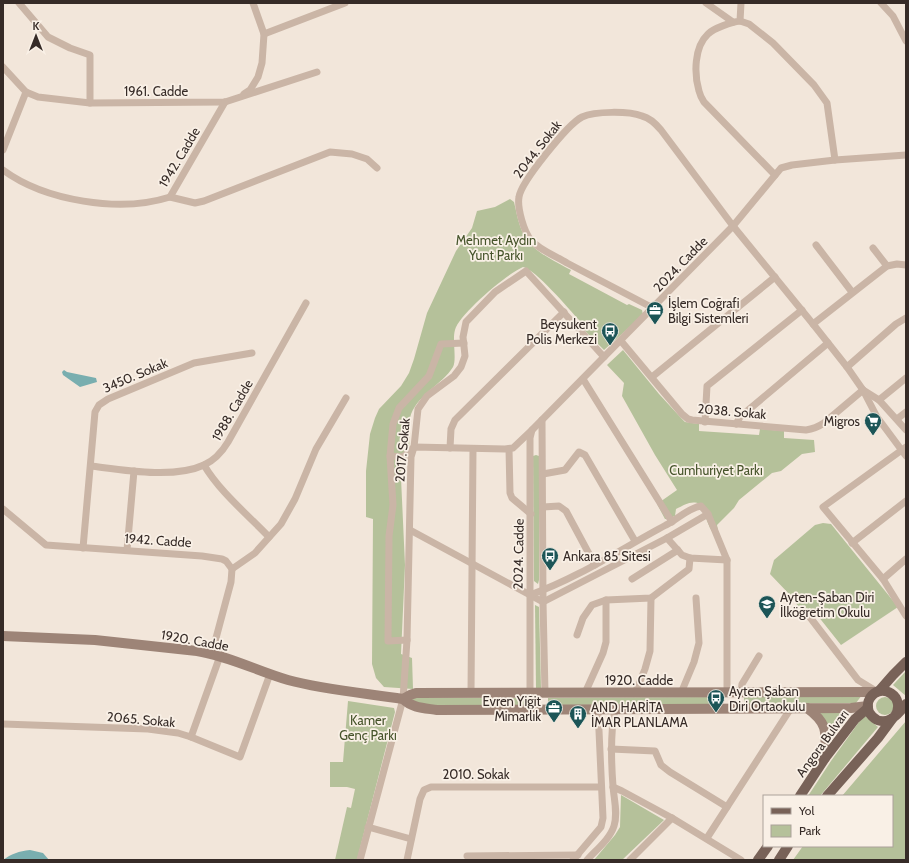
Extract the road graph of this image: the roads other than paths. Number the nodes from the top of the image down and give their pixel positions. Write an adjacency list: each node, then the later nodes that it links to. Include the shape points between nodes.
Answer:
1 (19, 3): 15 (street, via 48,37 90,55)
2 (253, 3): 8 (street)
3 (345, 3): 8 (street)
4 (706, 3): 7 (street)
5 (741, 3): 7 (street)
6 (882, 3): 9 (street)
7 (736, 21): 18 (street, via 749,24 773,43 814,85 826,103); 21 (street, via 708,33 700,45 696,68 699,91 704,102)
8 (264, 34): 13 (street, via 258,78 250,90)
9 (906, 41)
10 (3, 67): 12 (street)
11 (317, 72): 13 (street, 1961. Cadde)
12 (26, 92): 15 (street, 1961. Cadde, via 38,97); 16 (street)
13 (239, 98): 14 (street, 1961. Cadde)
14 (225, 102): 15 (street, 1961. Cadde); 22 (street, 1942. Cadde)
15 (90, 103)
16 (3, 150)
17 (906, 155): 18 (street, 2024. Cadde)
18 (835, 160): 21 (street, 2024. Cadde, via 785,166)
19 (377, 168): 22 (street, via 367,159 352,154 330,152 208,200 195,203)
20 (3, 170): 22 (street, 1942. Cadde, via 20,182 75,200 126,204 154,202)
21 (775, 175): 23 (street, 2024. Cadde)
22 (170, 197)
23 (733, 226): 28 (street, 2044. Sokak); 31 (street, 2024. Cadde); 31 (street, 2044. Sokak, via 654,122 642,115 599,113 583,117 572,124 530,175 521,190 520,213 529,238 551,254)
24 (816, 245): 29 (street)
25 (873, 248): 27 (street)
26 (906, 265): 27 (street)
27 (887, 266): 29 (street)
28 (775, 277): 32 (street, 2044. Sokak); 42 (street)
29 (852, 292): 35 (street)
30 (306, 303): 64 (street, 1988. Cadde, via 228,442 214,459)
31 (653, 308): 36 (street, 2024. Cadde)
32 (802, 310): 35 (street, 2044. Sokak); 51 (street, via 708,386)
33 (564, 312): 37 (street, 2017. Sokak, via 526,271 495,292 466,322); 40 (street, 2017. Sokak); 57 (street, via 454,420)
34 (906, 318): 41 (street)
35 (813, 324): 38 (street, 2044. Sokak)
36 (621, 341): 40 (street, 2024. Cadde); 42 (street, 2038. Sokak)
37 (464, 343): 56 (street, 2017. Sokak, via 465,356 461,366 454,376 427,396 418,409); 63 (street, via 440,344 429,376 399,408 393,424)
38 (828, 343): 41 (street, 2044. Sokak); 52 (street, via 740,417)
39 (252, 352): 65 (street, 3450. Sokak, via 194,364 103,402 95,412)
40 (604, 357): 44 (street, 2024. Cadde)
41 (847, 367): 45 (street, 2044. Sokak)
42 (652, 377): 51 (street, 2038. Sokak, via 685,417)
43 (906, 378): 47 (street)
44 (583, 379): 50 (street, 2024. Cadde); 73 (street)
45 (863, 390): 47 (street); 52 (street, 2038. Sokak, via 817,428 806,430); 62 (street, 2044. Sokak, via 877,417)
46 (346, 398): 75 (street, via 316,449 295,499 281,524)
47 (879, 400): 49 (street)
48 (906, 412): 49 (street)
49 (897, 419): 54 (street)
50 (542, 420): 53 (street, 2024. Cadde); 61 (street, 2024. Cadde)
51 (705, 422): 52 (street, 2038. Sokak)
52 (736, 424)
53 (532, 430): 55 (street); 60 (street, 2024. Cadde)
54 (906, 430)
55 (521, 440): 59 (street); 60 (street)
56 (414, 446): 57 (street); 63 (street, via 403,457); 74 (street, 2017. Sokak, via 411,457)
57 (450, 448): 58 (street)
58 (473, 449): 59 (street); 85 (street)
59 (509, 449): 71 (street, via 510,493 512,498)
60 (530, 450): 61 (street); 71 (street, 2024. Cadde)
61 (543, 450): 67 (street, 2024. Cadde)
62 (904, 451): 78 (street, via 823,507)
63 (390, 456): 100 (street, via 393,505 389,536 388,641)
64 (204, 465): 66 (street, 1988. Cadde, via 179,471); 75 (street, via 228,495)
65 (91, 466): 66 (street, 1988. Cadde); 79 (street, 3450. Sokak)
66 (134, 471): 80 (street)
67 (543, 474): 69 (street, 2024. Cadde); 77 (street, via 565,470 579,452 585,455)
68 (906, 502): 78 (street)
69 (543, 507): 86 (street, via 559,506 566,511); 90 (street, 2024. Cadde)
70 (3, 509): 79 (street, 1942. Cadde, via 46,545)
71 (531, 514): 91 (street, 2024. Cadde)
72 (708, 514): 73 (street, via 701,506 694,507); 76 (street); 84 (street)
73 (672, 522): 77 (street)
74 (410, 530): 85 (street); 100 (street, 2017. Sokak)
75 (269, 537): 87 (street)
76 (667, 538): 81 (street); 95 (street)
77 (635, 541): 86 (street)
78 (852, 543): 89 (street)
79 (83, 548): 80 (street, 1942. Cadde)
80 (127, 550): 87 (street, 1942. Cadde, via 216,557 226,561)
81 (678, 550): 82 (street); 88 (street)
82 (690, 558): 84 (street); 92 (street, via 689,569)
83 (906, 559): 89 (street)
84 (727, 560): 112 (street)
85 (471, 563): 91 (street); 106 (street)
86 (595, 565): 90 (street)
87 (232, 569): 101 (street)
88 (632, 579)
89 (883, 579): 97 (street)
90 (543, 591): 91 (street); 95 (street, 2024. Cadde)
91 (530, 595): 95 (street); 107 (street, 2024. Cadde)
92 (651, 598): 94 (street); 110 (street, via 650,651)
93 (696, 598): 111 (street, via 699,643)
94 (606, 600): 98 (street, via 592,605 583,618); 109 (street, via 606,642)
95 (543, 602): 108 (street, 2024. Cadde)
96 (809, 616): 105 (street, via 858,680)
97 (906, 616)
98 (577, 635)
99 (3, 636): 101 (main road, 1920. Cadde, via 95,640)
100 (407, 640): 114 (street, 2017. Sokak)
101 (216, 654): 104 (main road, 1920. Cadde); 127 (street, 2065. Sokak)
102 (759, 656): 113 (street, via 742,684)
103 (906, 662): 105 (main road, Angora Bulvarı)
104 (270, 674): 114 (main road, 1920. Cadde, via 321,687); 127 (street, via 240,758)
105 (878, 692): 113 (main road, 1920. Cadde); 116 (main road, Angora Bulvarı, via 871,697); 125 (main road, via 888,691 897,699 899,708)
106 (471, 693): 107 (main road, 1920. Cadde); 114 (main road, 1920. Cadde, via 416,693)
107 (530, 693): 108 (main road, 1920. Cadde); 117 (main road)
108 (545, 693): 109 (main road, 1920. Cadde); 118 (main road)
109 (585, 693): 110 (main road, 1920. Cadde)
110 (635, 693): 111 (main road, 1920. Cadde)
111 (681, 693): 112 (main road, 1920. Cadde)
112 (727, 693): 113 (main road, 1920. Cadde); 119 (main road)
113 (741, 693): 120 (main road)
114 (403, 699): 117 (main road, 1920. Cadde, via 413,706 436,710); 136 (street, 2017. Sokak)
115 (906, 704): 125 (main road)
116 (868, 707): 122 (main road, 1920. Cadde); 125 (main road, Angora Bulvarı, via 871,715 877,720 885,721); 129 (main road, Angora Bulvarı, via 855,719)
117 (531, 708): 118 (main road, 1920. Cadde)
118 (545, 708): 123 (main road, 1920. Cadde)
119 (727, 708): 120 (main road, 1920. Cadde); 124 (main road, 1920. Cadde)
120 (742, 708): 121 (main road, 1920. Cadde)
121 (791, 708): 122 (main road, 1920. Cadde); 134 (street)
122 (807, 708): 129 (main road, via 819,718 824,727)
123 (598, 709): 124 (main road, 1920. Cadde); 130 (street)
124 (615, 709): 128 (street)
125 (894, 717): 133 (main road)
126 (3, 724): 127 (street, 2065. Sokak, via 148,729)
127 (191, 737)
128 (611, 749): 131 (street); 134 (street, via 655,751 662,766)
129 (825, 758): 132 (main road, Angora Bulvarı)
130 (601, 787): 138 (street, 2010. Sokak, via 431,786 424,790 420,799); 142 (street, via 601,827)
131 (613, 787): 135 (street); 145 (street, via 617,814 614,826)
132 (801, 795)
133 (828, 795)
134 (727, 807): 137 (street)
135 (672, 818): 137 (street); 146 (street)
136 (368, 827): 138 (street); 143 (street, 2017. Sokak)
137 (707, 838): 147 (street)
138 (411, 839): 144 (street, 2010. Sokak)
139 (767, 847): 148 (main road)
140 (787, 847): 149 (main road)
141 (467, 856): 142 (street)
142 (576, 858)
143 (360, 860)
144 (407, 860)
145 (587, 860)
146 (630, 860)
147 (741, 860)
148 (758, 860)
149 (779, 860)

